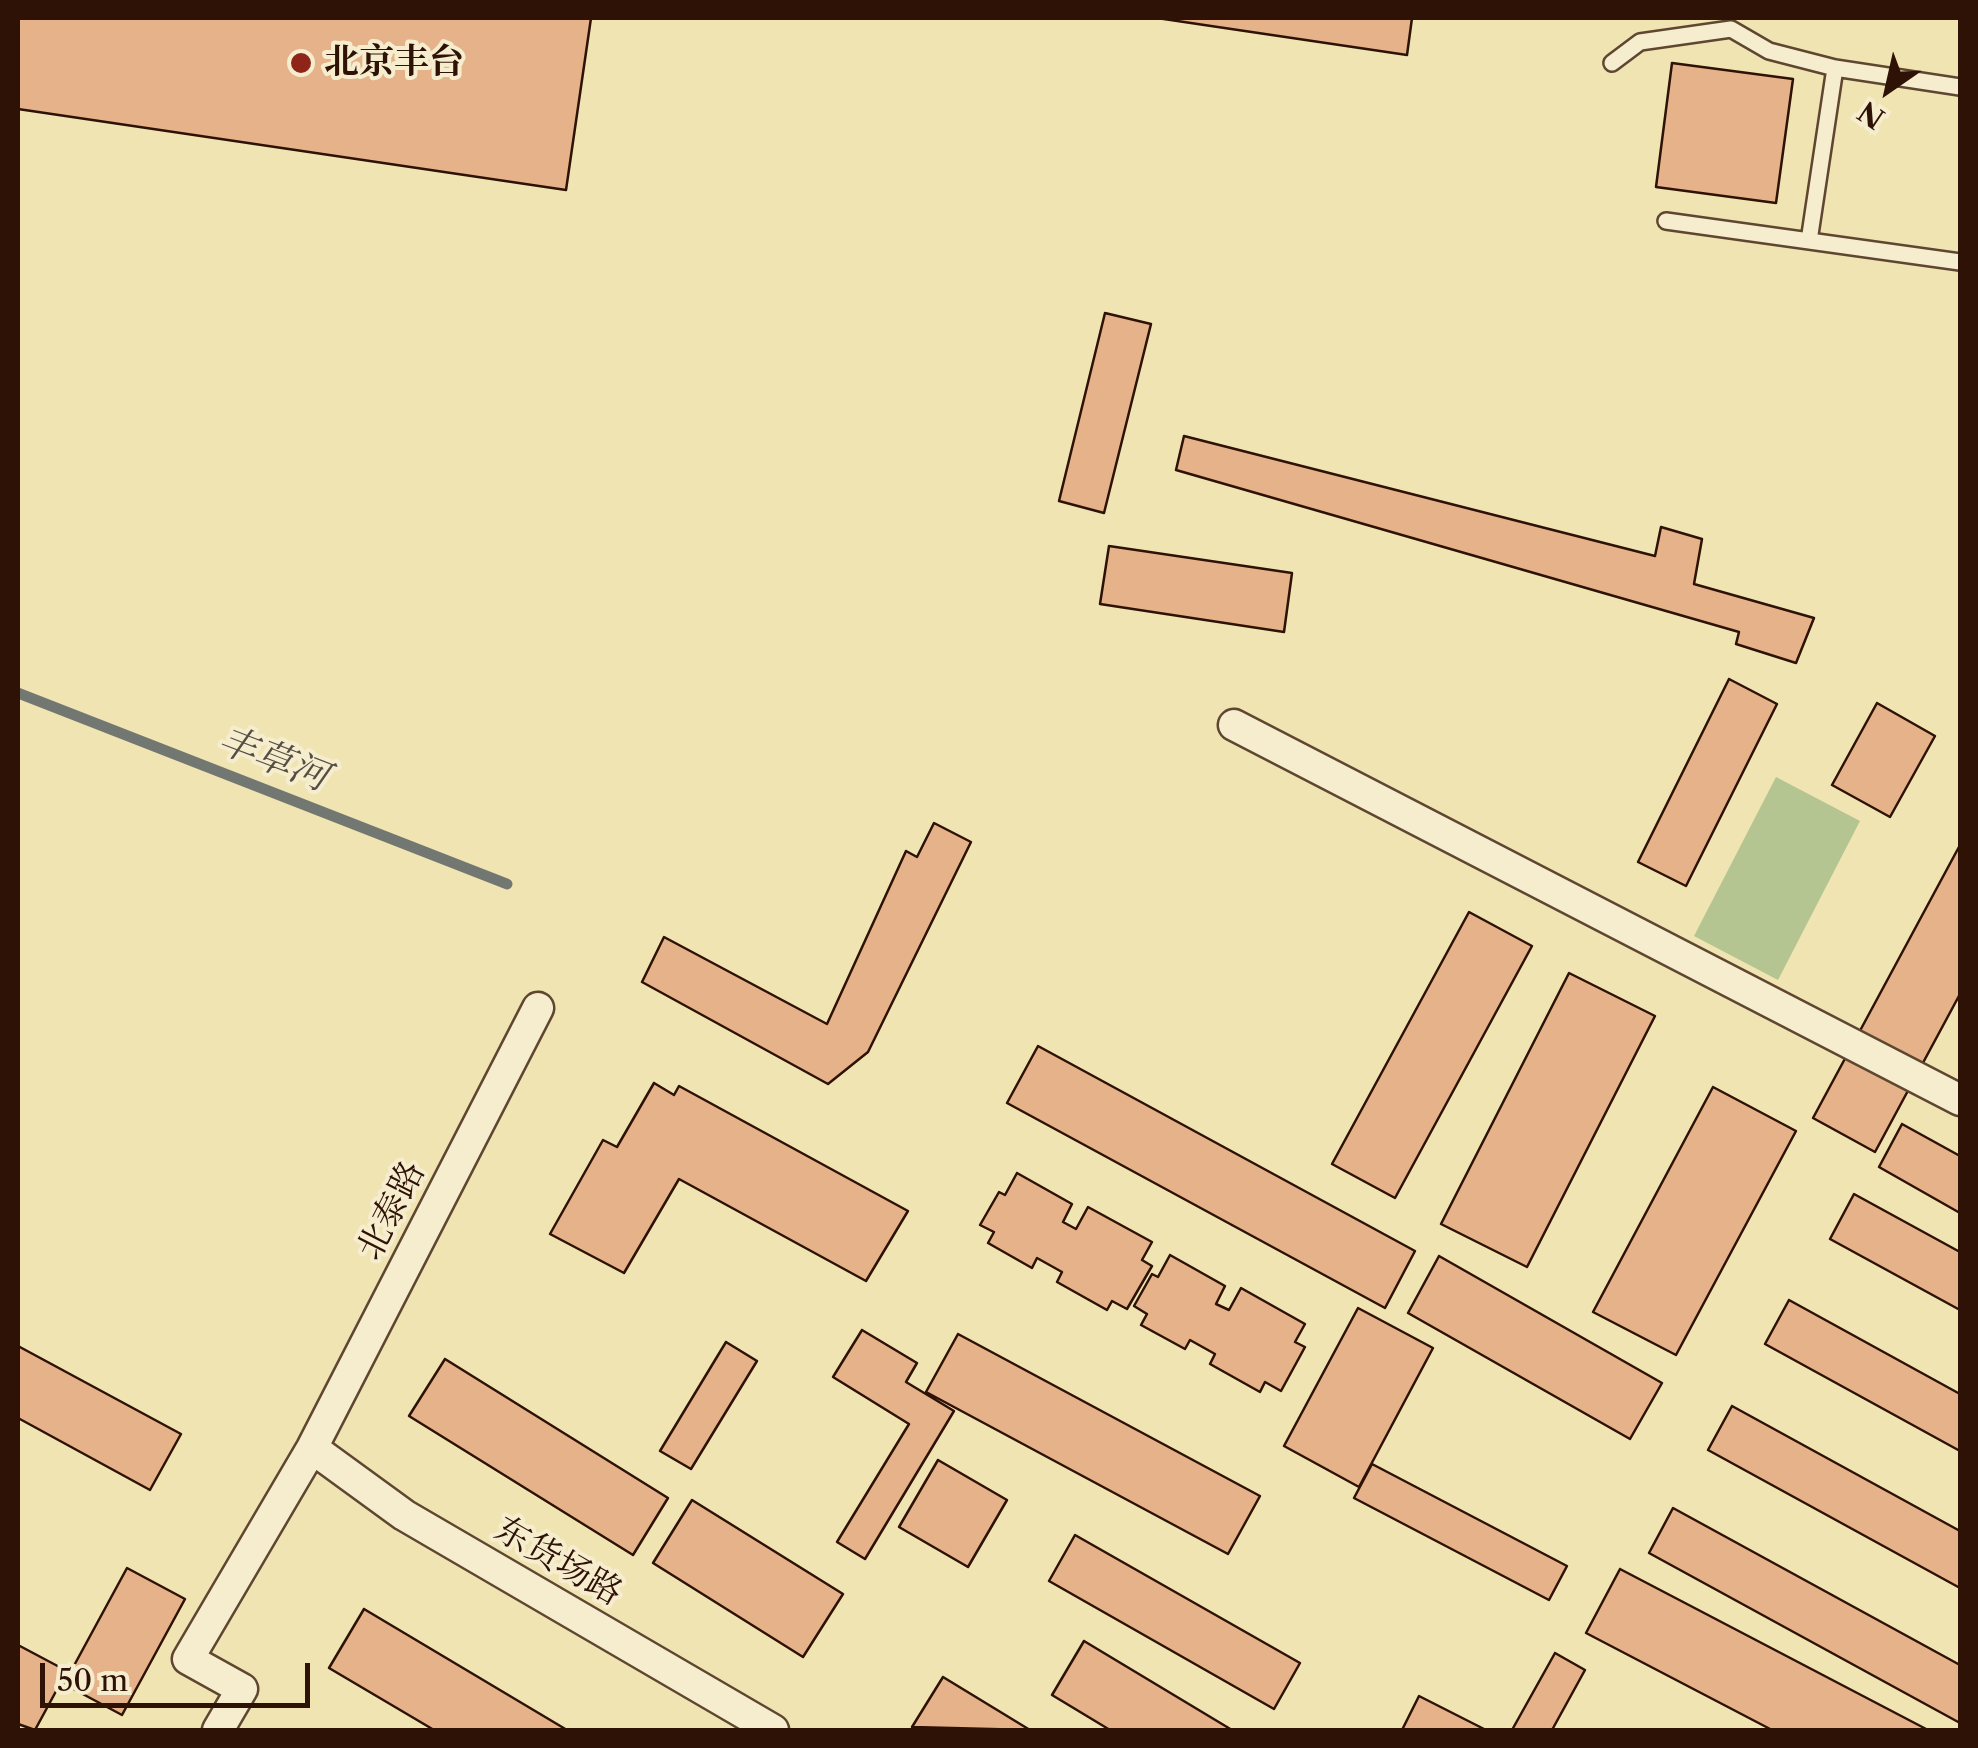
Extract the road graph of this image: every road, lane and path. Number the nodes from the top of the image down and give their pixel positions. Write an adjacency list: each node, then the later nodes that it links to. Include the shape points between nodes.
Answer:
1 (1612, 63): 2 (lane, via 1640,42 1731,29 1769,52)
2 (1835, 68): 3 (lane); 5 (lane)
3 (1960, 87)
4 (1666, 221): 5 (lane)
5 (1809, 241): 6 (lane)
6 (1960, 262)
7 (1234, 725): 9 (street)
8 (538, 1008): 10 (street, 北泰路)
9 (1960, 1100)
10 (312, 1448): 11 (street, 北泰路, via 188,1659 242,1689); 12 (street, 东货场路, via 404,1515)
11 (218, 1730)
12 (773, 1730)

